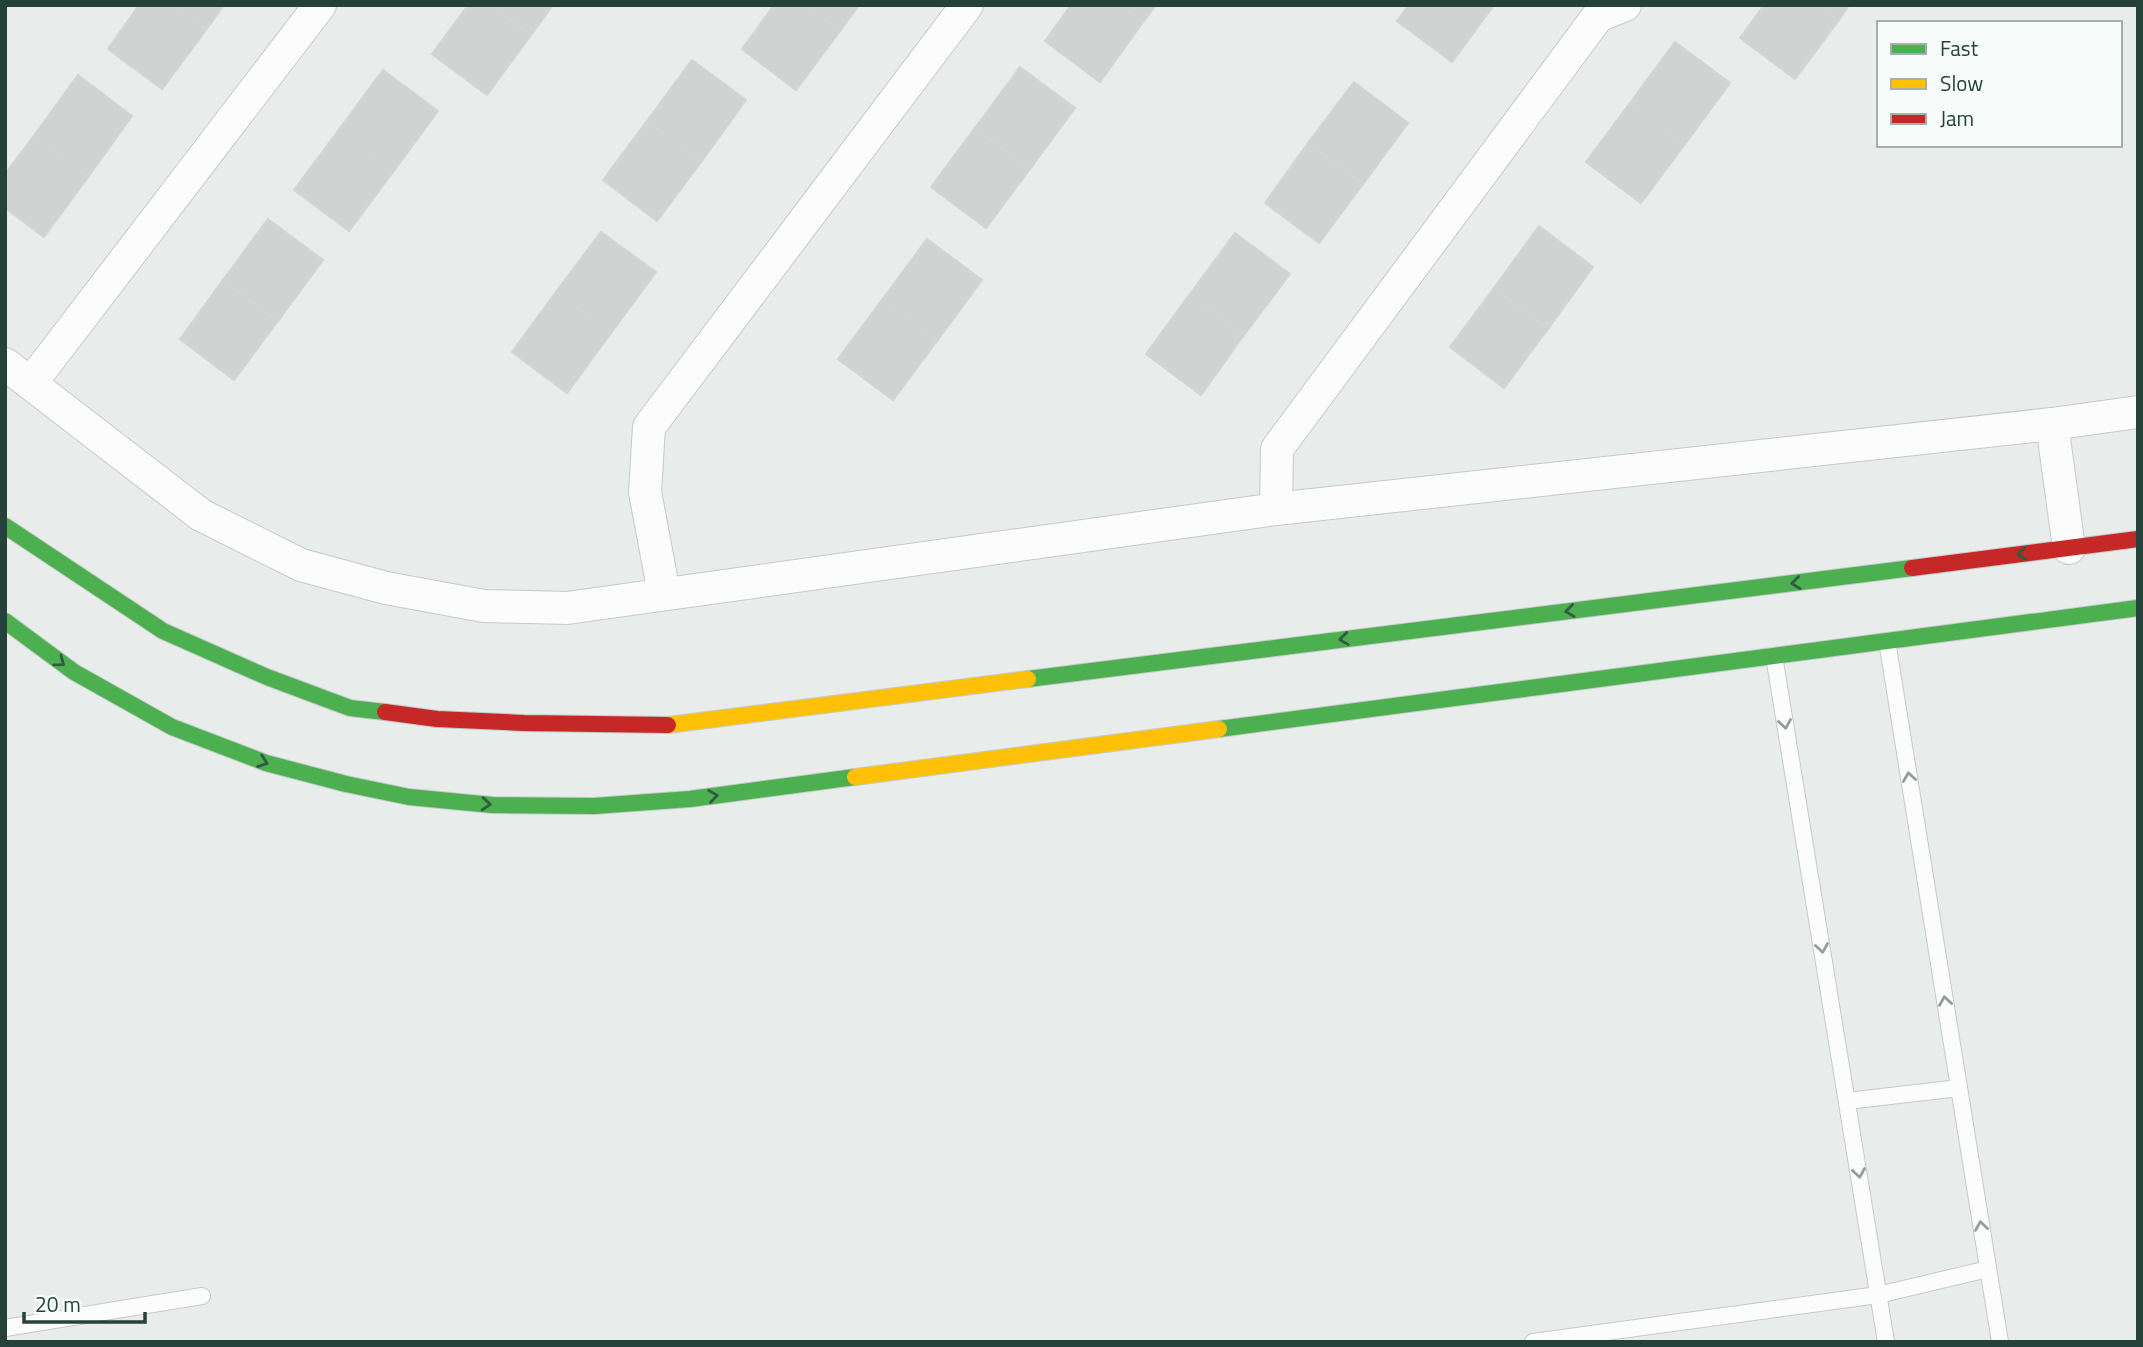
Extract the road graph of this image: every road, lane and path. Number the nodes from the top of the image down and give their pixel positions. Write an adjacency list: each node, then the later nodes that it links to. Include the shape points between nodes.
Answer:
1 (320, 5): 5 (street)
2 (967, 5): 12 (street, via 649,427 645,492)
3 (1607, 9): 8 (street, via 1278,449)
4 (5, 364): 5 (street)
5 (31, 383): 12 (street, via 201,515 301,565 484,606 567,608)
6 (2138, 412): 7 (street)
7 (2052, 424): 8 (street); 11 (street)
8 (1276, 509): 12 (street)
9 (5, 526): 11 (main road, one-way to 9, via 664,725 437,719 350,708 163,631)
10 (2138, 538): 11 (main road)
11 (2069, 548)
12 (664, 593)
13 (2138, 608): 15 (main road)
14 (5, 621): 16 (main road, one-way to 16, via 74,672 172,727 266,763 409,797 492,805 594,806 690,799)
15 (1887, 641): 16 (main road); 17 (lane, one-way to 15)
16 (1774, 656): 18 (lane, one-way to 18)
17 (1959, 1088): 18 (lane); 19 (lane, one-way to 17)
18 (1847, 1101): 20 (lane, one-way to 20)
19 (1988, 1269): 20 (lane); 25 (lane)
20 (1878, 1295): 23 (lane); 24 (lane)
21 (202, 1296): 22 (lane)
22 (5, 1328)
23 (1533, 1342)
24 (1886, 1342)
25 (2000, 1342)

